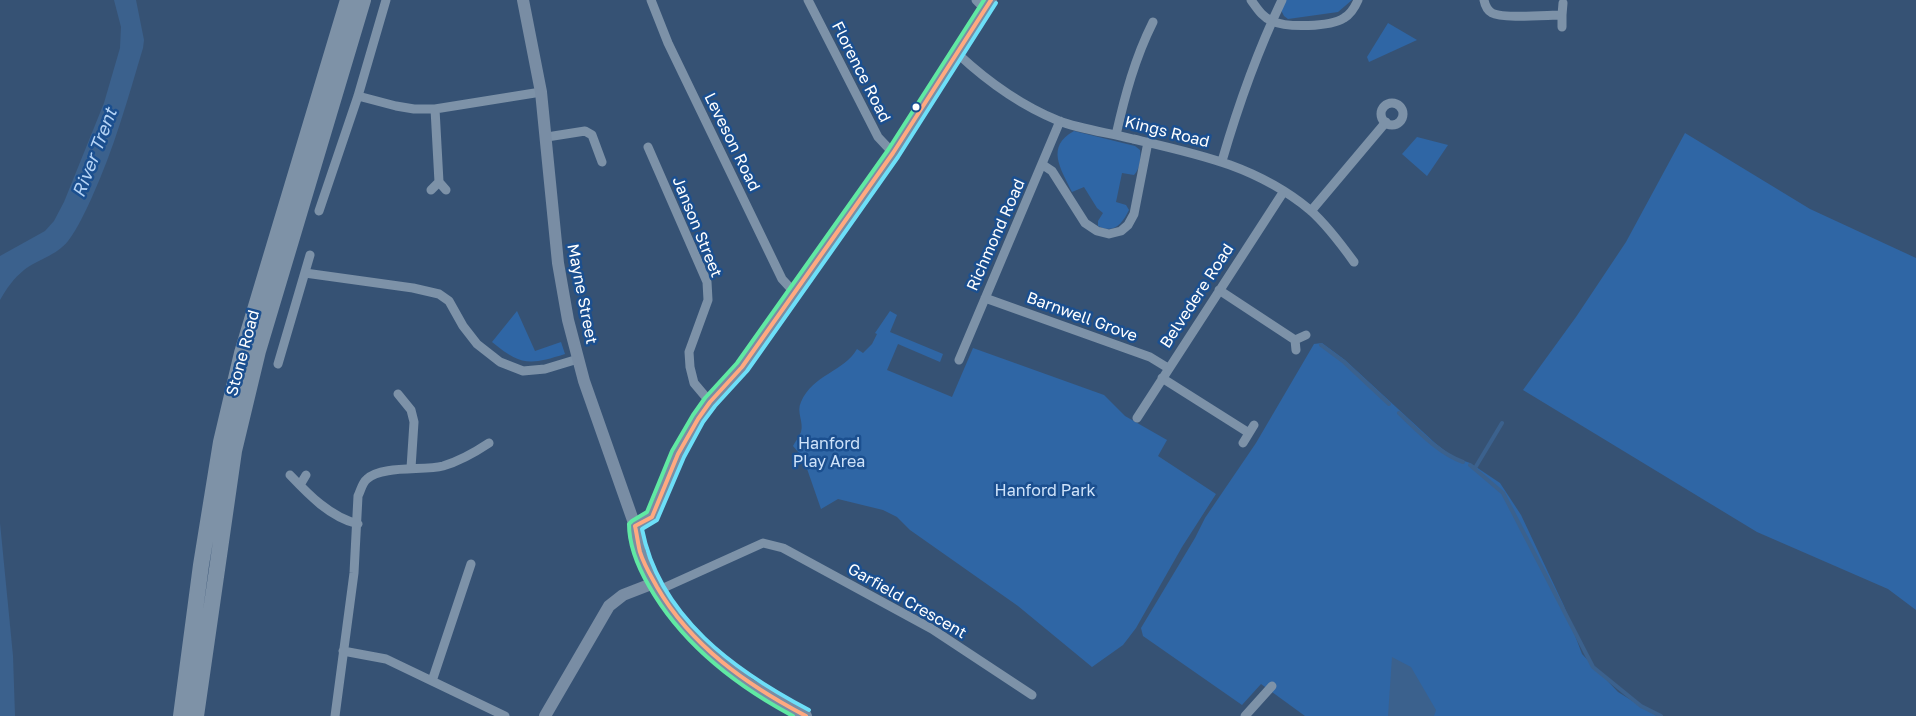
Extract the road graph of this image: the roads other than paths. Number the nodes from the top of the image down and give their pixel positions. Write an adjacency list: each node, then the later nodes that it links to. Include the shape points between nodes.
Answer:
1 (348, 0): 62 (highway, Stone Road, via 242,353 221,442)
2 (363, 0): 62 (highway, Stone Road, via 258,351)
3 (386, 0): 19 (street)
4 (523, 0): 18 (street, Mayne Street)
5 (651, 0): 41 (street, Leveson Road, via 668,43 782,279)
6 (808, 0): 27 (street, Florence Road, via 878,137)
7 (1251, 0): 14 (street, via 1261,14)
8 (1282, 0): 14 (street)
9 (1358, 0): 14 (street, via 1345,18 1334,22 1283,25)
10 (1484, 0): 13 (street, via 1492,13 1502,15)
11 (984, 3): 17 (street)
12 (1563, 3): 13 (street)
13 (1562, 15): 16 (street)
14 (1272, 21): 29 (street, via 1236,113)
15 (1153, 22): 23 (street, via 1130,76)
16 (1562, 26)
17 (958, 54): 21 (street, Kings Road, via 1007,93); 27 (street)
18 (541, 92): 20 (street); 24 (street, Mayne Street)
19 (358, 96): 20 (street, via 396,106); 35 (street)
20 (434, 109): 31 (street)
21 (1060, 121): 23 (street, Kings Road); 30 (street, Richmond Road)
22 (1386, 122): 36 (street)
23 (1116, 134): 25 (street, Kings Road)
24 (547, 137): 28 (street, via 585,132 592,135); 46 (street, Mayne Street, via 558,263)
25 (1148, 142): 29 (street, Kings Road); 30 (street, via 1134,214 1121,231 1108,234 1085,223 1052,170)
26 (648, 147): 52 (street, Janson Street, via 706,282 708,300 689,352 694,383)
27 (894, 153): 41 (street)
28 (602, 162)
29 (1222, 162): 34 (street, Kings Road)
30 (1043, 165): 42 (street, Richmond Road)
31 (439, 182): 32 (street); 33 (street)
32 (431, 190)
33 (446, 190)
34 (1284, 191): 36 (street, Kings Road); 40 (street, Belvedere Road)
35 (323, 209)
36 (1311, 211): 38 (street, Kings Road)
37 (310, 255): 39 (street)
38 (1354, 262)
39 (305, 273): 46 (street, via 439,294 449,301 477,344 500,362 523,371); 48 (street)
40 (1219, 290): 44 (street); 49 (street, Belvedere Road)
41 (794, 292): 52 (street, via 742,367)
42 (985, 298): 47 (street, Richmond Road); 49 (street, Barnwell Grove, via 1150,357)
43 (1306, 335): 44 (street)
44 (1295, 340): 45 (street)
45 (1296, 350)
46 (578, 360): 61 (street, Mayne Street)
47 (958, 360)
48 (278, 364)
49 (1168, 368): 50 (street, Belvedere Road)
50 (1162, 378): 53 (street, Belvedere Road); 54 (street, via 1251,429)
51 (398, 394): 56 (street, via 411,410 414,422)
52 (710, 402): 61 (street, via 678,454 655,511)
53 (1137, 418)
54 (1243, 442)
55 (488, 443): 56 (street, via 465,458 441,466)
56 (411, 468): 60 (street, via 377,473 367,478 358,496)
57 (290, 475): 59 (street)
58 (306, 475): 59 (street)
59 (300, 485): 60 (street, via 343,520)
60 (358, 524): 65 (street)
61 (635, 526): 64 (street, Mayne Street, via 640,553)
62 (214, 535): 69 (highway, Stone Road); 70 (highway, Stone Road)
63 (471, 564): 66 (street)
64 (656, 587): 68 (street, Garfield Crescent, via 763,543 783,548 932,629); 73 (street, via 624,595 609,606); 74 (street, Mayne Street, via 686,629 706,650 749,684)
65 (343, 651): 66 (street, via 386,659); 71 (street)
66 (432, 681): 72 (street)
67 (1272, 686): 75 (street)
68 (1032, 695)
69 (181, 716)
70 (196, 716)
71 (335, 716)
72 (505, 716)
73 (545, 716)
74 (806, 716)
75 (1245, 716)

